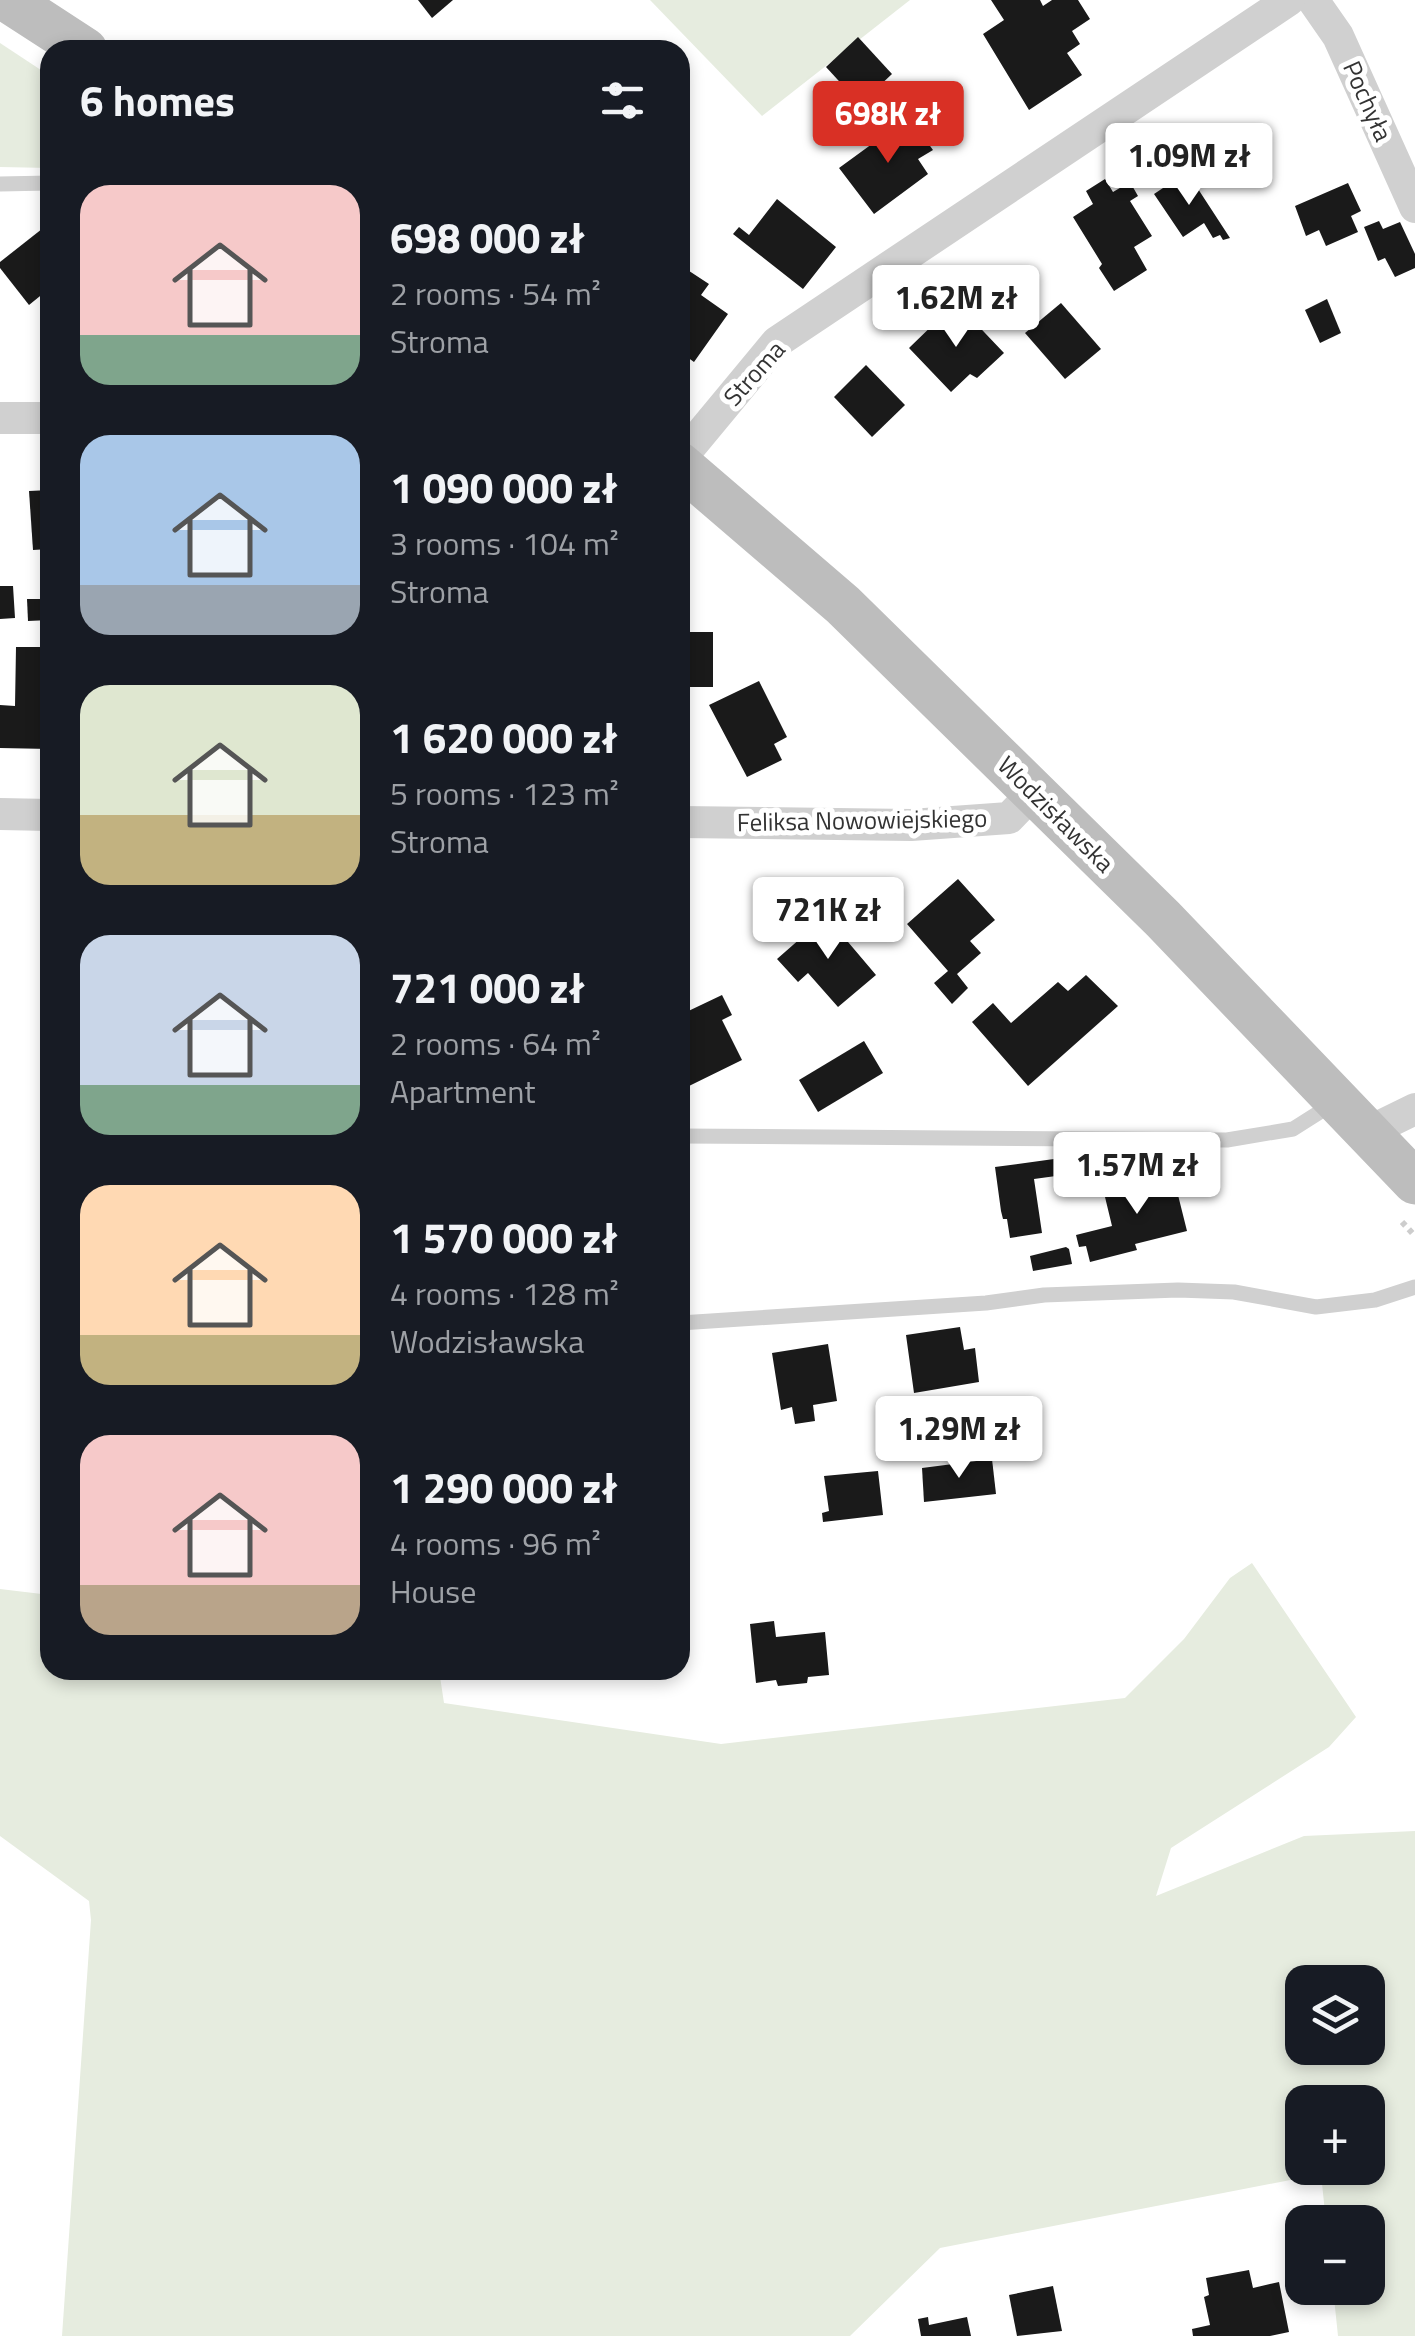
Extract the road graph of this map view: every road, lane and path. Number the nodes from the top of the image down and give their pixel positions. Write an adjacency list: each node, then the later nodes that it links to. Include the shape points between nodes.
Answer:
1 (8, 0): 4 (main road)
2 (1289, 0): 10 (street, Stroma, via 777,342)
3 (1313, 0): 7 (street, Pochyła, via 1338,36)
4 (70, 40)
5 (0, 184): 6 (lane)
6 (40, 184)
7 (1415, 207)
8 (0, 418): 9 (street)
9 (40, 418)
10 (690, 450)
11 (690, 471): 12 (main road, Wodzisławska, via 843,605)
12 (1034, 792): 15 (street, Feliksa Nowowiejskiego, via 1008,818 911,825); 17 (main road, Wodzisławska)
13 (0, 814): 14 (street)
14 (40, 815)
15 (690, 822)
16 (1415, 1110): 17 (street)
17 (1353, 1117): 18 (lane, via 1227,1140); 19 (main road, Wodzisławska)
18 (690, 1136)
19 (1415, 1182)
20 (1415, 1287): 21 (lane, via 1376,1300 1316,1307 1178,1290)
21 (690, 1322)

